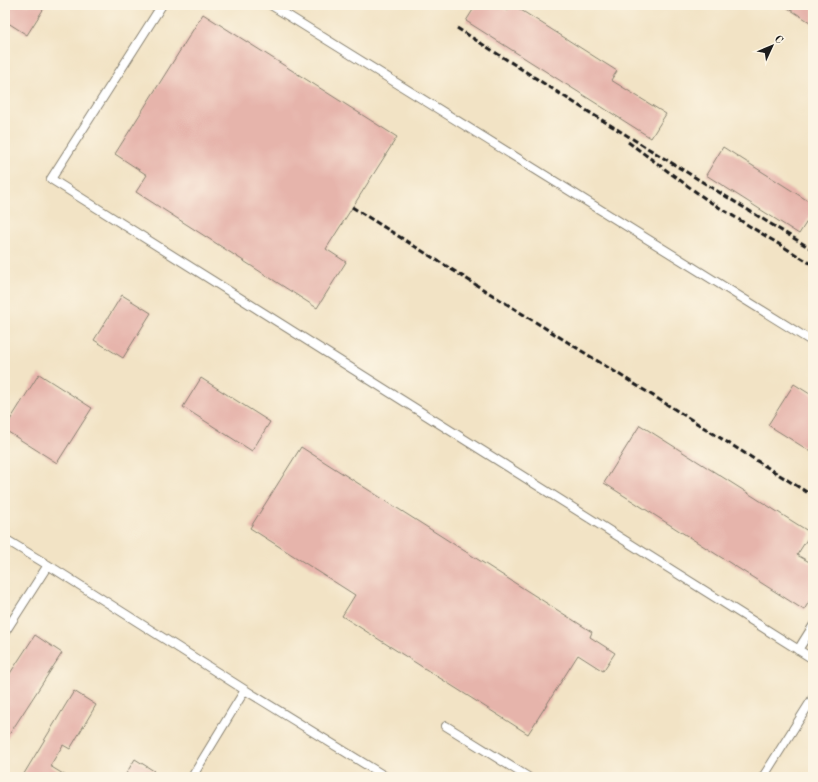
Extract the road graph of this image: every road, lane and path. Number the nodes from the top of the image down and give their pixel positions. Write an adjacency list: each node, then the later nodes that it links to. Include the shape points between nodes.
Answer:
1 (162, 5): 8 (lane, via 50,179)
2 (271, 5): 3 (lane)
3 (813, 342)
4 (5, 539): 5 (lane)
5 (48, 565): 7 (lane); 10 (lane)
6 (813, 626): 8 (lane)
7 (5, 632)
8 (798, 650): 9 (lane)
9 (813, 659)
10 (245, 690): 13 (lane); 14 (lane)
11 (813, 698): 16 (lane)
12 (446, 726): 15 (lane)
13 (192, 777)
14 (386, 777)
15 (528, 777)
16 (763, 777)

